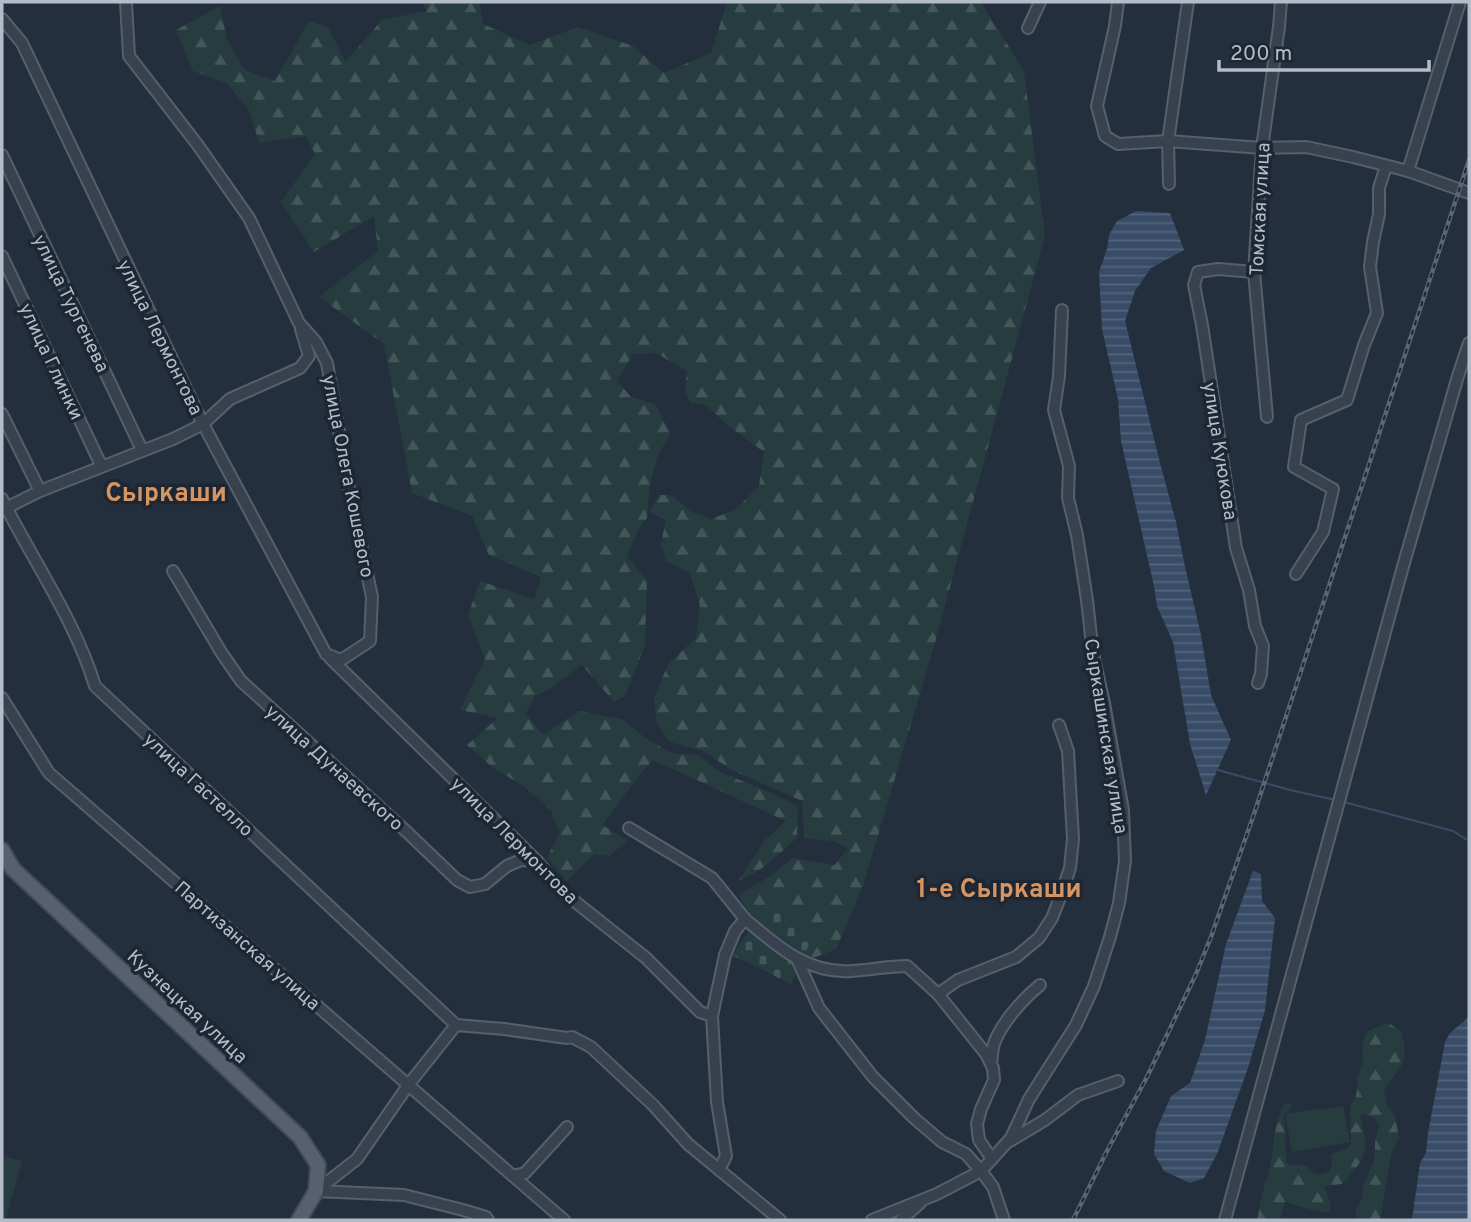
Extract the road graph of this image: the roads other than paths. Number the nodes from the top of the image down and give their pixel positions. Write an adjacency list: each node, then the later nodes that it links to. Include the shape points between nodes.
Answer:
1 (126, 2): 19 (street, улица Олега Кошевого, via 129,56 249,218)
2 (1040, 2): 8 (street)
3 (1118, 2): 9 (street, via 1097,106 1105,136 1118,144)
4 (1188, 2): 9 (street)
5 (1281, 2): 10 (street, Томская улица)
6 (1460, 2): 13 (street)
7 (2, 19): 23 (street, улица Лермонтова, via 22,43)
8 (1028, 28)
9 (1168, 141): 10 (street); 14 (street)
10 (1262, 148): 12 (street, via 1306,147); 17 (street, Томская улица)
11 (2, 155): 24 (street, улица Тургенева)
12 (1386, 166): 13 (street); 29 (street, via 1370,267 1377,313 1347,400 1301,420 1294,467 1334,489 1323,532)
13 (1408, 171): 15 (street)
14 (1170, 184)
15 (1469, 193)
16 (2, 256): 25 (street, улица Глинки)
17 (1254, 272): 22 (street, Томская улица); 31 (street, улица Куюкова, via 1198,272 1194,285 1236,548 1263,646)
18 (1062, 310): 47 (street, Сыркашинская улица, via 1055,410 1069,466 1068,498 1123,810 1125,861 1119,902 1094,986)
19 (299, 323): 23 (street, via 309,356 300,368 230,399); 30 (street, улица Олега Кошевого, via 327,363 372,597 370,640 341,660)
20 (1469, 343): 61 (street, via 1402,570)
21 (2, 414): 26 (street)
22 (1267, 417)
23 (203, 424): 24 (street); 30 (street, улица Лермонтова)
24 (142, 450): 25 (street)
25 (101, 465): 26 (street)
26 (40, 491): 27 (street)
27 (3, 506): 42 (street, улица Гастелло, via 54,595 95,686)
28 (173, 571): 36 (street, улица Дунаевского, via 241,681 457,880 470,887 485,884 507,866 521,860)
29 (1296, 575)
30 (326, 654): 36 (street, улица Лермонтова)
31 (1258, 683)
32 (2, 698): 45 (street, Партизанская улица, via 50,773)
33 (1059, 725): 40 (street, via 1068,751 1073,839 1070,868 1052,918 1039,938 1016,957 958,980)
34 (629, 828): 37 (street, via 712,878)
35 (2, 850): 52 (main road, Кузнецкая улица, via 19,875 300,1137 318,1165)
36 (537, 861): 41 (street, улица Лермонтова, via 563,892 646,958 701,1013)
37 (745, 919): 38 (street); 41 (street, via 725,955)
38 (797, 959): 40 (street, via 836,972 906,966); 50 (street, via 819,1008 873,1077 914,1118 942,1142 966,1154)
39 (1040, 985): 43 (street, via 1021,1001 999,1033)
40 (938, 994): 43 (street)
41 (712, 1016): 49 (street, via 726,1156)
42 (456, 1025): 45 (street); 49 (street, via 572,1037 600,1056)
43 (991, 1064): 48 (street, via 994,1080 977,1124 979,1140)
44 (1118, 1081): 47 (street, via 1078,1095)
45 (409, 1084): 51 (street, Партизанская улица); 52 (street, via 357,1159)
46 (567, 1127): 51 (street, via 525,1173)
47 (1005, 1145): 48 (street, Сыркашинская улица)
48 (992, 1159): 50 (street, Сыркашинская улица)
49 (719, 1170): 57 (street)
50 (981, 1171): 53 (street); 60 (street, via 993,1187)
51 (513, 1176): 56 (street, Партизанская улица)
52 (313, 1197): 54 (main road); 55 (street, via 404,1195)
53 (925, 1199): 58 (street); 59 (street)
54 (299, 1220)
55 (488, 1220)
56 (564, 1220)
57 (780, 1220)
58 (872, 1220)
59 (901, 1220)
60 (1004, 1220)
61 (1225, 1220)

